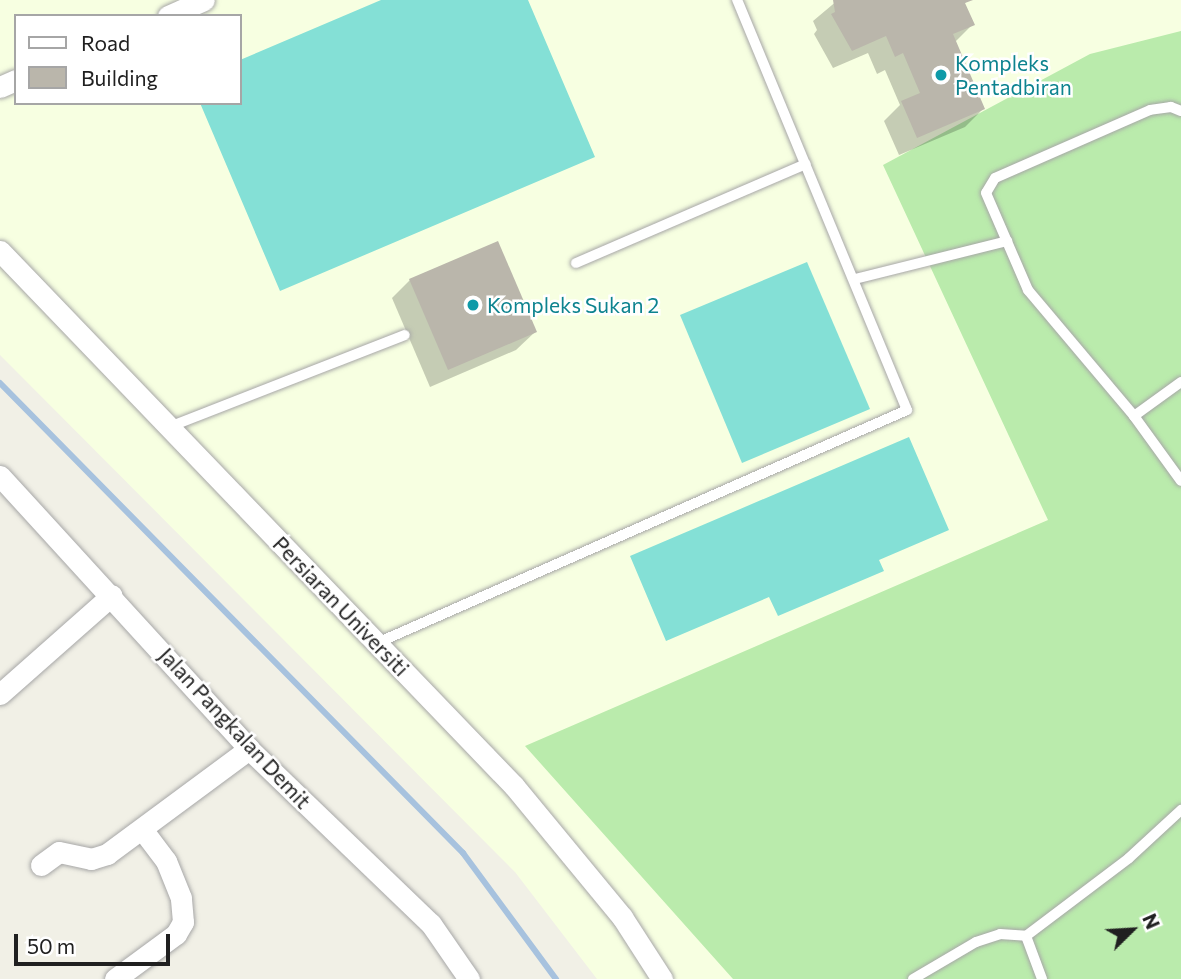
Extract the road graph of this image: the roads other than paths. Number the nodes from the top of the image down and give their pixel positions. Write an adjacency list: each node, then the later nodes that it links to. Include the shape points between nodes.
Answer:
1 (204, 0): 3 (street)
2 (737, 0): 5 (lane)
3 (172, 14)
4 (1181, 111): 6 (lane, via 1171,107 1150,110 995,178 986,193)
5 (806, 164): 8 (lane); 9 (lane)
6 (1007, 241): 9 (lane); 12 (lane, via 1028,290)
7 (0, 251): 13 (street, Persiaran Universiti)
8 (576, 263)
9 (855, 279): 17 (lane, via 907,400 905,414)
10 (405, 335): 13 (lane)
11 (1181, 382): 12 (lane)
12 (1134, 416): 15 (lane)
13 (169, 427): 17 (street, Persiaran Universiti)
14 (0, 476): 16 (street, Jalan Pangkalan Demit)
15 (1181, 481)
16 (112, 595): 18 (street); 19 (street, Jalan Pangkalan Demit)
17 (377, 643): 26 (street, Persiaran Universiti, via 514,786 622,917)
18 (0, 694)
19 (249, 749): 21 (street); 25 (street, Jalan Pangkalan Demit, via 431,924)
20 (1181, 810): 23 (lane, via 1129,858)
21 (143, 830): 22 (street, via 99,858 59,852); 24 (street, via 166,861 181,898 183,922 176,934)
22 (41, 865)
23 (1026, 936): 27 (lane, via 1000,934 976,942); 28 (lane)
24 (115, 979)
25 (469, 979)
26 (662, 979)
27 (913, 979)
28 (1042, 979)

